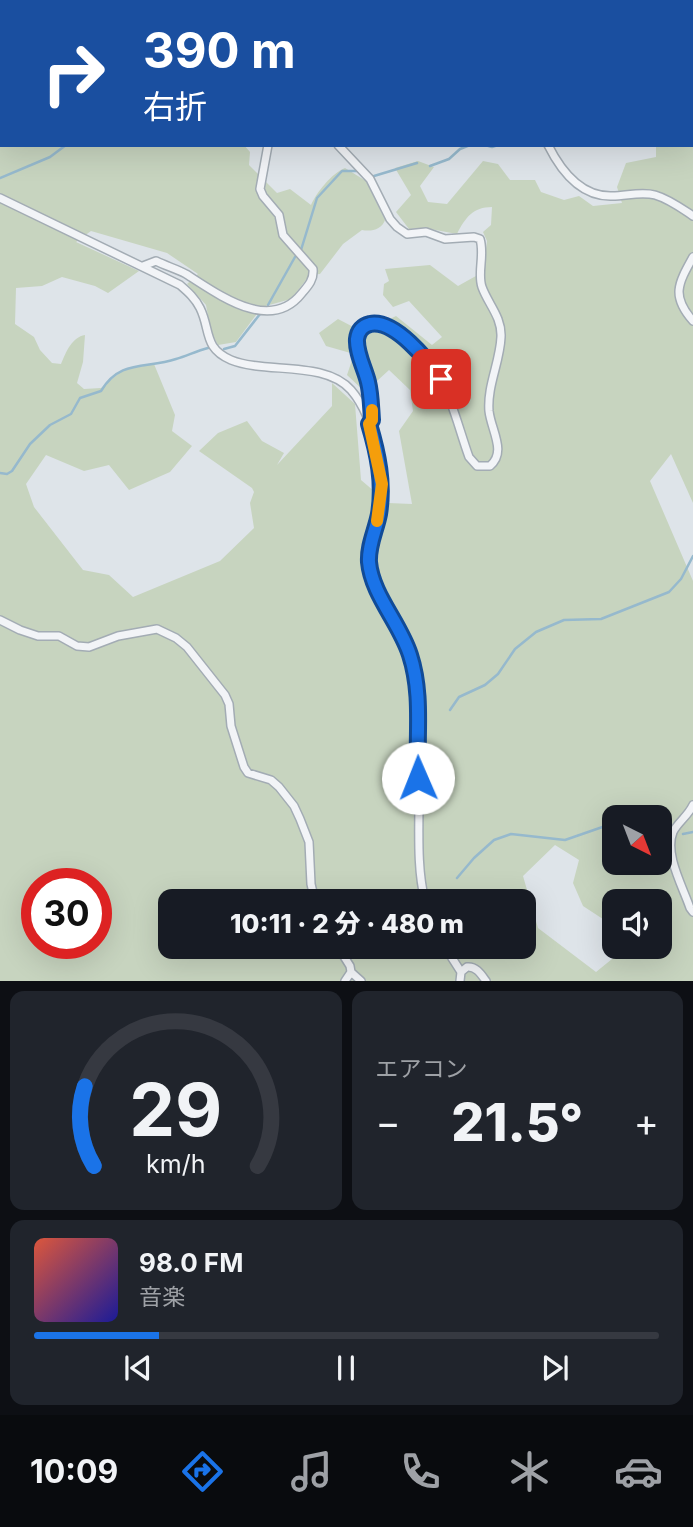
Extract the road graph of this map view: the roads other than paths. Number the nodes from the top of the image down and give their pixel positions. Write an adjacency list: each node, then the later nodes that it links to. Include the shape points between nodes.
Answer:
1 (268, 147): 7 (street, via 260,190 279,215 283,235 313,269 312,280 297,300 265,310 241,307 156,261)
2 (340, 147): 9 (street, via 370,179 390,219 407,234 480,239 481,285 500,321 489,411 498,454 490,466 477,466 469,457 441,379 430,364 407,341 379,323 365,325 357,337 369,384)
3 (549, 147): 5 (street, via 581,188 611,196 655,195)
4 (0, 198): 7 (street)
5 (693, 216)
6 (693, 257): 8 (street, via 678,293)
7 (143, 265): 9 (street, via 194,297 217,352 248,365 337,379 359,400)
8 (693, 321)
9 (369, 424): 13 (street, via 382,484 370,548 371,574 400,629 416,673 419,699)
10 (0, 620): 12 (street, via 20,631 59,636 89,648 151,629 187,647 225,695 248,773 271,780 294,806 309,842)
11 (693, 805): 14 (street, via 674,830 672,855)
12 (312, 889)
13 (422, 889)
14 (693, 912)
15 (346, 959): 17 (street)
16 (451, 959): 18 (street)
17 (351, 972): 19 (street); 20 (street)
18 (460, 977): 21 (street, via 471,967)
19 (345, 981)
20 (361, 981)
21 (486, 981)

